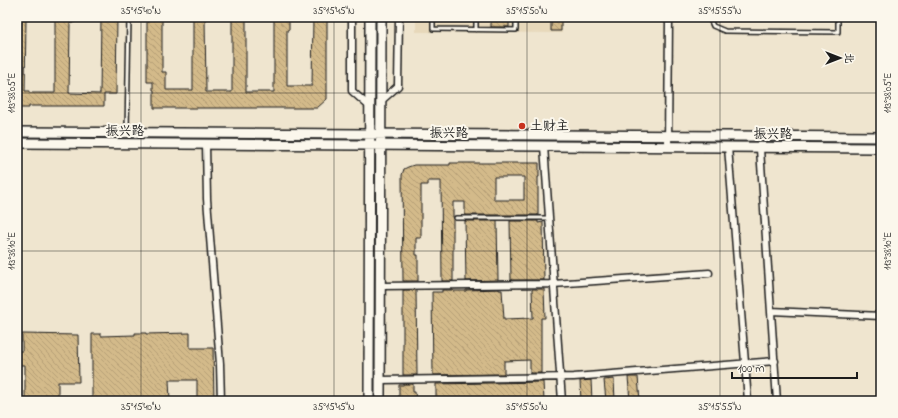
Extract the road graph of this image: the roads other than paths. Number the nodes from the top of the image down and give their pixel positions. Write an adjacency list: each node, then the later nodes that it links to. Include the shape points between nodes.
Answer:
1 (129, 17): 16 (lane)
2 (352, 17): 14 (street, via 352,91)
3 (370, 17): 14 (street)
4 (381, 17): 13 (street)
5 (399, 17): 13 (street, via 398,86)
6 (433, 17): 12 (lane, via 433,29)
7 (476, 17): 12 (lane)
8 (516, 17): 12 (lane, via 516,30)
9 (669, 17): 19 (street)
10 (709, 17): 11 (lane, via 713,26 725,31 838,32)
11 (838, 17)
12 (476, 30)
13 (381, 101): 18 (street)
14 (370, 107): 17 (street)
15 (17, 132): 16 (street, 振兴路)
16 (127, 133): 17 (street, 振兴路)
17 (370, 134): 18 (street, 振兴路); 23 (street)
18 (381, 134): 19 (street, 振兴路); 24 (street)
19 (668, 135): 20 (street, 振兴路); 26 (street)
20 (881, 136)
21 (17, 143): 22 (street, 振兴路)
22 (206, 144): 23 (street, 振兴路); 41 (street, via 207,199)
23 (370, 145): 24 (street, 振兴路); 42 (street)
24 (381, 145): 25 (street, 振兴路); 34 (street)
25 (544, 146): 26 (street, 振兴路); 31 (street)
26 (668, 147): 27 (street, 振兴路)
27 (728, 147): 28 (street, 振兴路); 38 (street)
28 (881, 148)
29 (760, 149): 35 (street)
30 (456, 218): 31 (lane)
31 (549, 218): 33 (street)
32 (710, 273): 33 (street)
33 (553, 284): 34 (street); 39 (street)
34 (381, 286): 40 (street)
35 (771, 312): 36 (street); 37 (street)
36 (881, 316)
37 (775, 361): 38 (street); 46 (street)
38 (745, 364): 39 (street); 45 (street)
39 (560, 377): 40 (street); 44 (street)
40 (380, 380): 43 (street)
41 (221, 401)
42 (369, 401)
43 (380, 401)
44 (562, 401)
45 (748, 401)
46 (777, 401)

